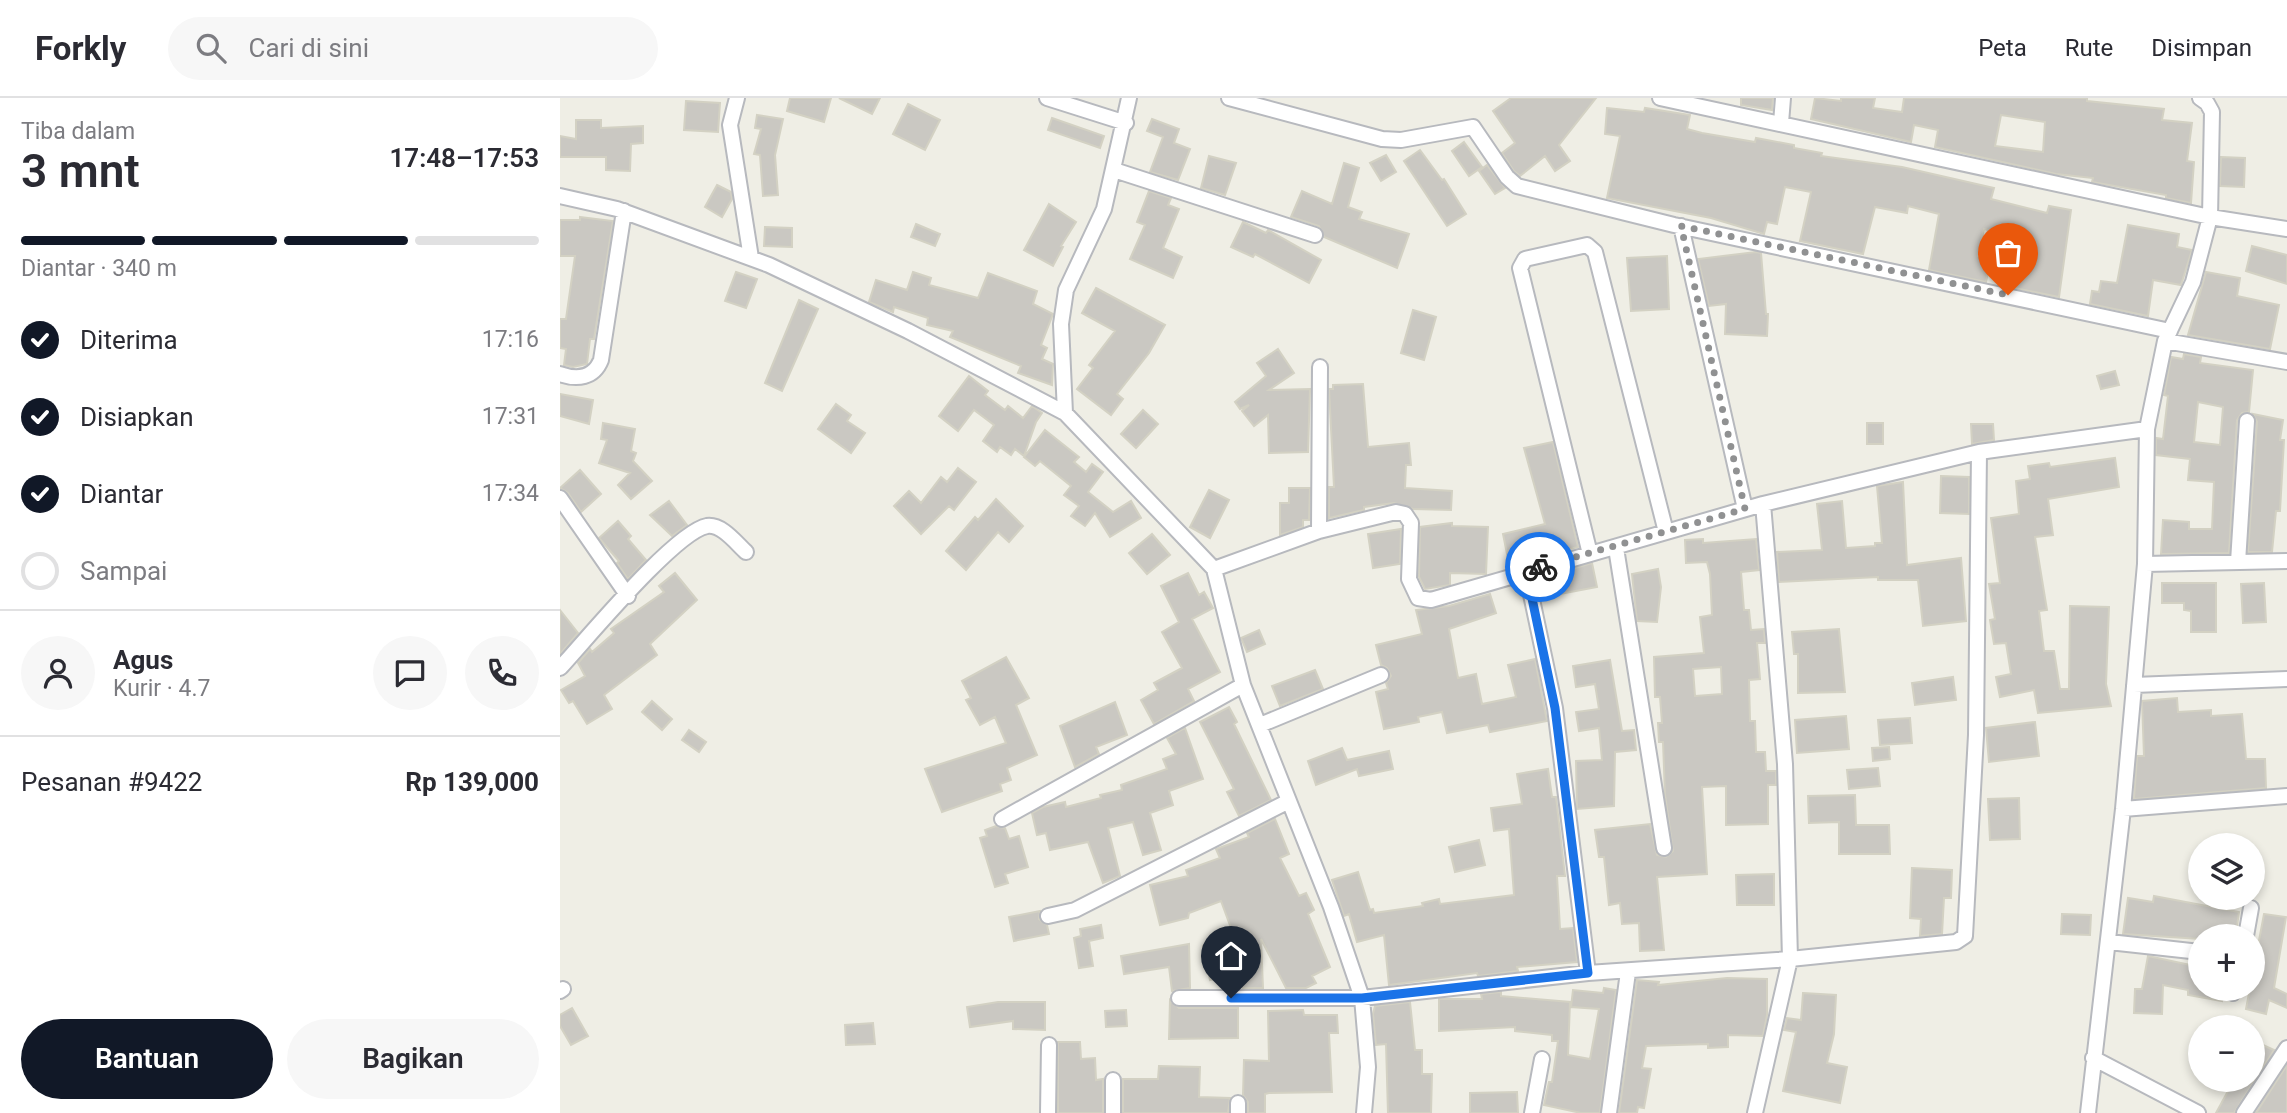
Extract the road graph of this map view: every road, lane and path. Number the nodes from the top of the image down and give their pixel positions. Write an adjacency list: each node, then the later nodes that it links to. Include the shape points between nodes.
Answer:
1 (737, 98): 17 (street, via 730,125)
2 (1047, 98): 8 (street)
3 (1129, 98): 8 (street)
4 (1229, 98): 14 (street, via 1382,139 1473,127 1517,186)
5 (1660, 98): 9 (street)
6 (1783, 98): 9 (street)
7 (2200, 98): 13 (street, via 2212,112)
8 (1126, 123): 10 (street)
9 (1781, 123): 13 (street)
10 (1114, 170): 16 (street); 22 (street, via 1095,234 1066,290 1061,324)
11 (560, 196): 12 (street)
12 (624, 211): 17 (street); 21 (street, via 601,360 591,374)
13 (2210, 217): 15 (street); 18 (street, via 2193,282)
14 (1681, 226): 18 (street); 28 (street)
15 (2287, 229)
16 (1314, 235)
17 (751, 258): 22 (street, via 908,331)
18 (2168, 336): 19 (street); 24 (street)
19 (2287, 362)
20 (1320, 367): 29 (street)
21 (560, 374)
22 (1065, 413): 37 (street)
23 (2247, 421): 35 (street)
24 (2147, 429): 25 (street); 36 (street)
25 (1979, 452): 27 (street); 54 (street, via 1976,735 1965,936 1956,942)
26 (560, 498): 39 (street)
27 (1763, 504): 28 (street); 54 (street, via 1785,764)
28 (1745, 509): 30 (street)
29 (1319, 531): 37 (street); 38 (street, via 1396,512 1405,514 1411,523 1409,579 1418,598 1431,600)
30 (1666, 533): 31 (street); 33 (street, via 1595,252 1587,245 1535,255 1525,259 1520,268)
31 (1616, 548): 33 (street); 50 (street)
32 (746, 552): 39 (street, via 720,528 709,526 669,552)
33 (1590, 554): 38 (street)
34 (2287, 561): 35 (street)
35 (2238, 562): 36 (street)
36 (2145, 564): 44 (street)
37 (1214, 569): 43 (street)
38 (1526, 570): 56 (street, via 1555,708)
39 (628, 596): 40 (street)
40 (560, 668)
41 (1381, 675): 45 (street)
42 (2287, 679): 44 (street)
43 (1243, 685): 45 (street); 49 (street)
44 (2134, 685): 48 (street)
45 (1260, 725): 47 (street)
46 (2287, 796): 48 (street)
47 (1289, 801): 51 (street, via 1074,910); 58 (street)
48 (2123, 809): 52 (street)
49 (1002, 819)
50 (1664, 848)
51 (1048, 916)
52 (2109, 942): 53 (street); 61 (street)
53 (2188, 951)
54 (1790, 959): 55 (street); 69 (street)
55 (1628, 972): 56 (street); 68 (street)
56 (1588, 973): 58 (street)
57 (1179, 998): 58 (street)
58 (1362, 998): 66 (street, via 1368,1067)
59 (1049, 1045): 64 (street)
60 (2287, 1048): 72 (street)
61 (2094, 1058): 70 (street); 71 (street)
62 (1542, 1059): 67 (street)
63 (1113, 1080): 65 (street)
64 (1048, 1113)
65 (1113, 1113)
66 (1364, 1113)
67 (1532, 1113)
68 (1609, 1113)
69 (1755, 1113)
70 (2088, 1113)
71 (2198, 1113)
72 (2245, 1113)

